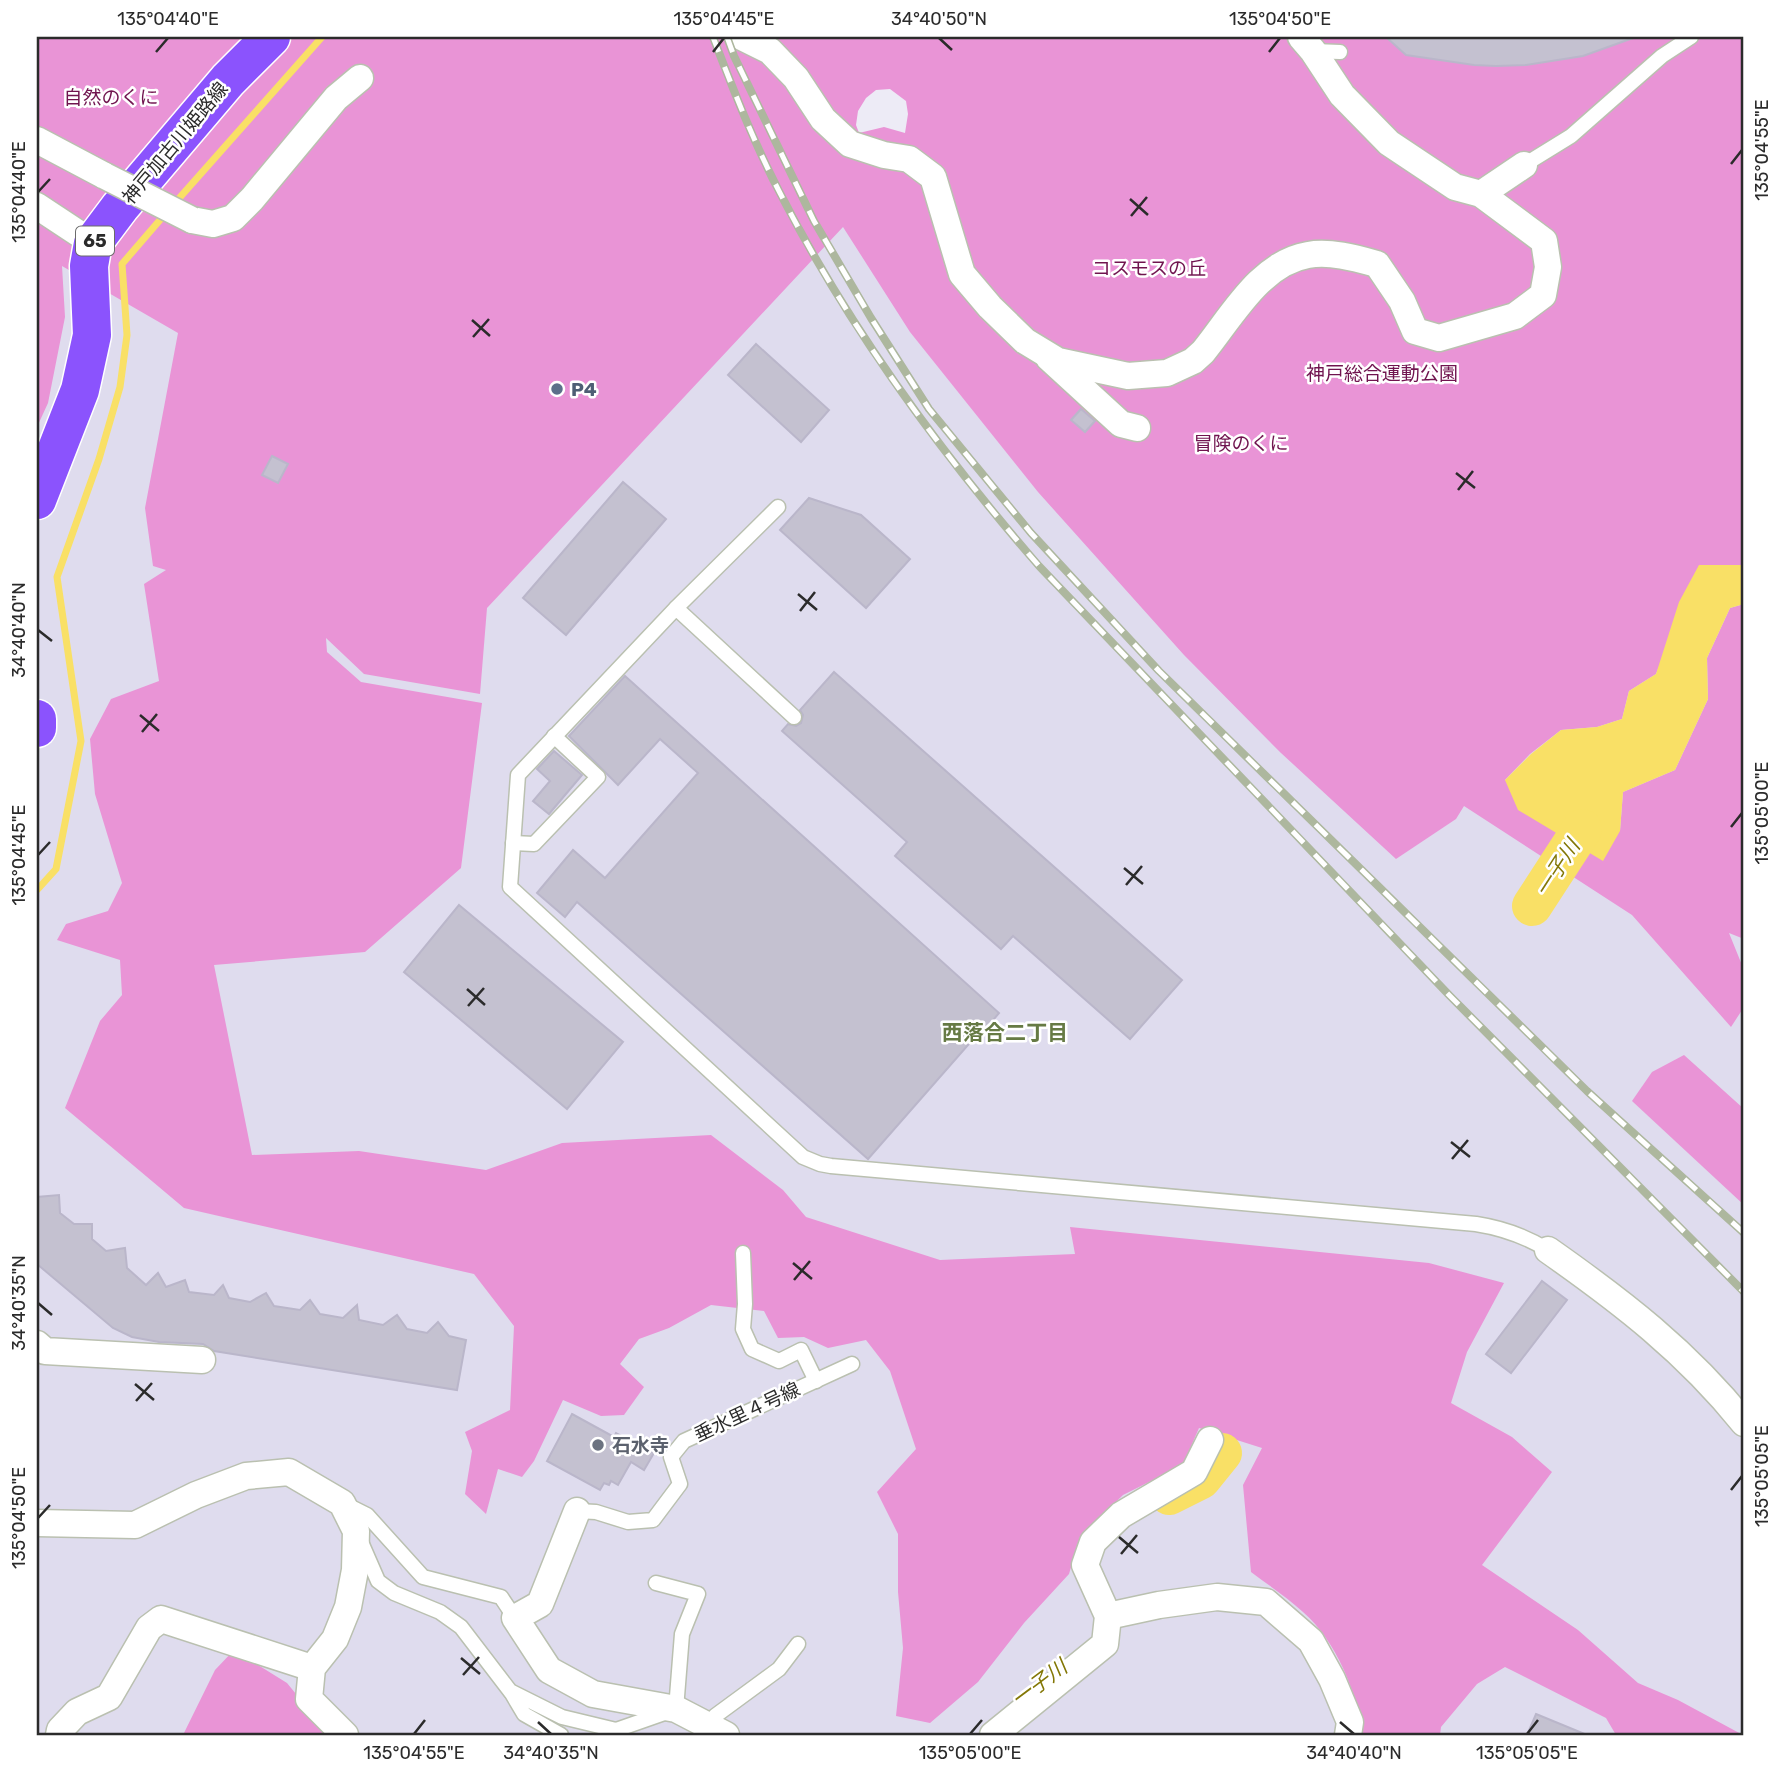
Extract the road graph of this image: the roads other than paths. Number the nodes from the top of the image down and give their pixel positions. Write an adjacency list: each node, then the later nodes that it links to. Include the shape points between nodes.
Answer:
1 (271, 37): 11 (main road, 神戸加古川姫路線 / 65, via 228,80)
2 (743, 37): 12 (street, via 770,51 796,78 823,119 850,144 909,159 933,177 962,274 990,307)
3 (1691, 37): 8 (lane, via 1662,56 1571,135)
4 (1307, 44): 5 (lane); 9 (street, via 1342,96 1390,143 1455,187)
5 (1340, 52)
6 (360, 78): 7 (street, bridge, via 336,99 233,218 213,224 192,220)
7 (37, 140)
8 (1524, 165): 9 (street)
9 (1481, 194): 12 (street, via 1544,241 1548,267 1543,295 1515,316 1439,338 1415,331 1377,264 1348,256 1308,255 1282,264 1257,285 1193,362 1167,373 1128,376 1058,361)
10 (37, 206): 11 (street)
11 (93, 243): 14 (main road, 65, via 89,266 92,335 80,390)
12 (1040, 350): 13 (street, via 1106,412 1121,424)
13 (1137, 428)
14 (37, 500)
15 (778, 507): 16 (lane)
16 (676, 608): 17 (lane); 20 (lane)
17 (793, 718)
18 (37, 719): 19 (main road)
19 (37, 728)
20 (554, 736): 21 (lane, via 518,775); 21 (lane, via 598,777 534,844)
21 (513, 844): 22 (lane, via 510,887 795,1151 812,1161 1476,1224 1528,1238)
22 (1548, 1250): 28 (street, via 1673,1346 1715,1386)
23 (743, 1253): 27 (lane, via 743,1329 752,1349 779,1361 801,1350)
24 (37, 1344): 25 (street, via 45,1352)
25 (202, 1360)
26 (852, 1364): 27 (lane, 垂水里４号線)
27 (816, 1381): 31 (lane, 垂水里４号線, via 684,1441 671,1457 680,1484 653,1520 628,1522)
28 (1744, 1423)
29 (1210, 1440): 35 (street, via 1194,1472 1121,1515 1093,1542 1085,1565)
30 (342, 1503): 32 (street, via 289,1472 246,1476 135,1525); 33 (street); 36 (lane, via 367,1515 423,1577 502,1597)
31 (577, 1511): 36 (street, via 540,1604)
32 (37, 1523)
33 (356, 1531): 38 (street, via 348,1607 335,1639); 39 (lane, via 378,1581 461,1627)
34 (656, 1583): 40 (lane, via 698,1594 682,1634)
35 (1108, 1616): 45 (street, via 1105,1644); 46 (street, via 1217,1597 1266,1602 1311,1641 1350,1722)
36 (514, 1618): 40 (street, via 549,1670 593,1694)
37 (798, 1644): 41 (lane, via 779,1669 715,1716)
38 (312, 1668): 42 (street, via 161,1619 149,1628 108,1698 77,1712); 43 (street, via 309,1699)
39 (510, 1691): 40 (lane, via 562,1717 616,1730); 44 (lane, via 524,1714)
40 (676, 1710): 41 (street)
41 (722, 1733)
42 (59, 1735)
43 (345, 1735)
44 (561, 1735)
45 (993, 1735)
46 (1348, 1735)

